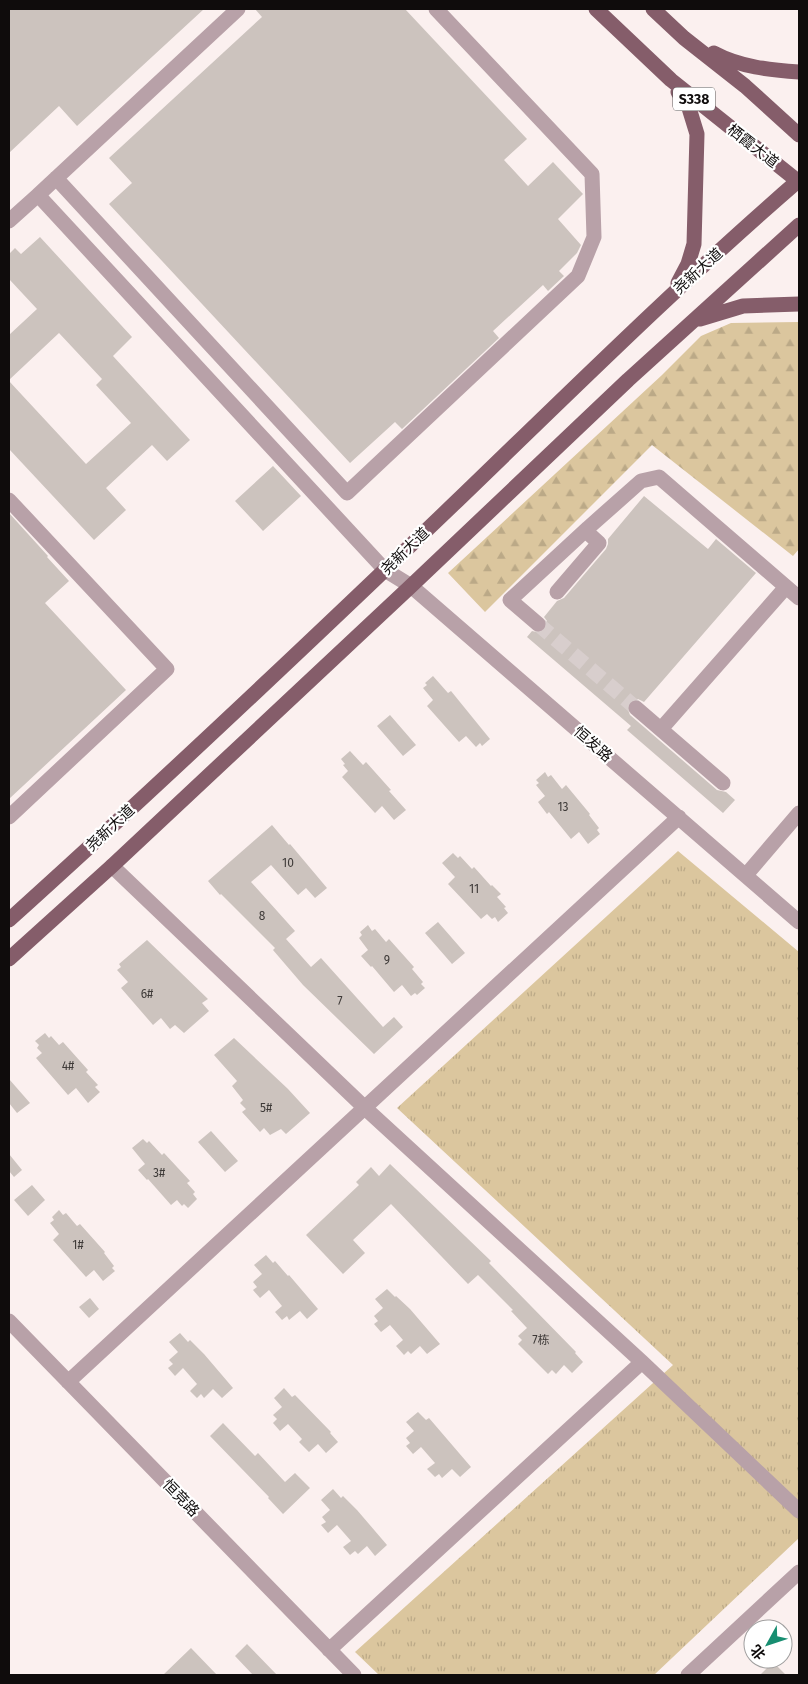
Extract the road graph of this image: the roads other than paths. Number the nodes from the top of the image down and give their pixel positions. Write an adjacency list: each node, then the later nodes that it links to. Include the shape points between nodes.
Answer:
1 (238, 9): 9 (street)
2 (436, 9): 9 (street, via 592,174 594,237 578,276 347,493)
3 (596, 9): 7 (main road, 栖霞大道 / S338)
4 (653, 9): 5 (main road, S338)
5 (684, 38): 6 (main road, via 728,61 766,70); 8 (main road, S338, via 745,86)
6 (799, 72)
7 (670, 80): 10 (main road, 栖霞大道 / S338); 14 (main road, via 689,108 697,134 694,244 688,264)
8 (799, 135)
9 (56, 178): 11 (street)
10 (799, 181): 14 (main road, 尧新大道)
11 (38, 194): 12 (street); 19 (street, 恒发路)
12 (9, 221)
13 (799, 225): 16 (main road, 尧新大道)
14 (672, 294): 19 (main road, 尧新大道)
15 (799, 304): 16 (main road, via 743,306)
16 (696, 320): 20 (main road, 尧新大道, via 628,380)
17 (9, 500): 29 (street, via 166,669)
18 (588, 528): 21 (street, via 641,481 659,477); 22 (street, via 588,533 599,543); 24 (street, via 510,600)
19 (385, 570): 20 (street, 恒发路); 33 (main road, 尧新大道)
20 (411, 586): 30 (street, 恒发路); 31 (main road, 尧新大道)
21 (786, 587): 23 (street); 26 (street)
22 (558, 592)
23 (799, 598)
24 (538, 624)
25 (636, 708): 26 (street)
26 (661, 729): 27 (street)
27 (723, 782)
28 (799, 813): 32 (street)
29 (9, 816)
30 (679, 817): 32 (street, 恒发路); 36 (street)
31 (112, 866): 35 (main road, 尧新大道); 36 (street)
32 (746, 875): 34 (street, 恒发路)
33 (9, 920)
34 (799, 922)
35 (9, 959)
36 (365, 1108): 38 (street); 39 (street)
37 (9, 1322): 39 (street, 恒竞路)
38 (642, 1362): 40 (street); 42 (street)
39 (68, 1382): 42 (street, 恒竞路)
40 (799, 1512)
41 (799, 1572): 44 (street)
42 (329, 1650): 43 (street, 恒竞路)
43 (354, 1675)
44 (688, 1675)

